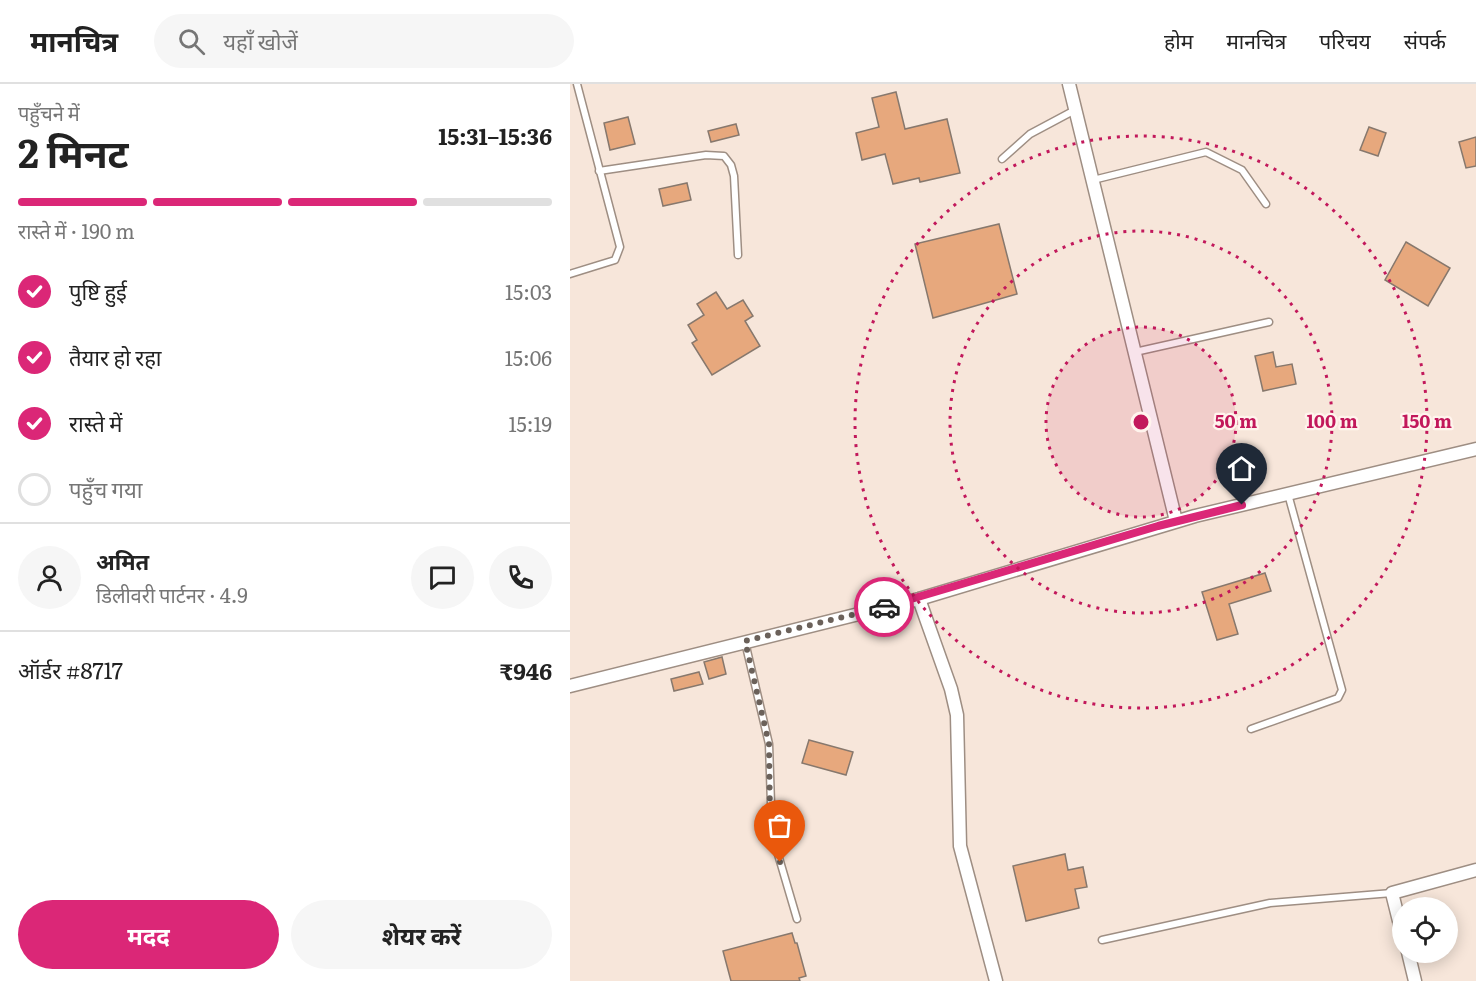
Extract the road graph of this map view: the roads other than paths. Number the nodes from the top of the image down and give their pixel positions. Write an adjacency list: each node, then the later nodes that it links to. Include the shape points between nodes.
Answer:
1 (577, 84): 5 (lane)
2 (1068, 84): 3 (street)
3 (1075, 110): 4 (lane, via 1030,134); 6 (street)
4 (1002, 159)
5 (599, 171): 8 (lane, via 706,155 724,156 734,176); 9 (lane, via 619,254 615,260)
6 (1093, 180): 7 (lane, via 1206,152 1242,170); 11 (street)
7 (1266, 204)
8 (738, 255)
9 (570, 274)
10 (1269, 322): 11 (lane)
11 (1136, 352): 14 (street)
12 (1476, 449): 13 (street)
13 (1288, 493): 14 (street); 18 (lane, via 1342,690 1338,698)
14 (1176, 521): 15 (street)
15 (919, 599): 16 (street); 25 (street, via 957,715 960,846)
16 (745, 641): 17 (street); 22 (lane, via 769,744 772,834)
17 (570, 686)
18 (1251, 729)
19 (1476, 870): 20 (street)
20 (1392, 893): 21 (street); 23 (lane, via 1270,903)
21 (1393, 897)
22 (797, 919)
23 (1102, 940)
24 (1411, 963): 26 (street)
25 (996, 981)
26 (1415, 981)

